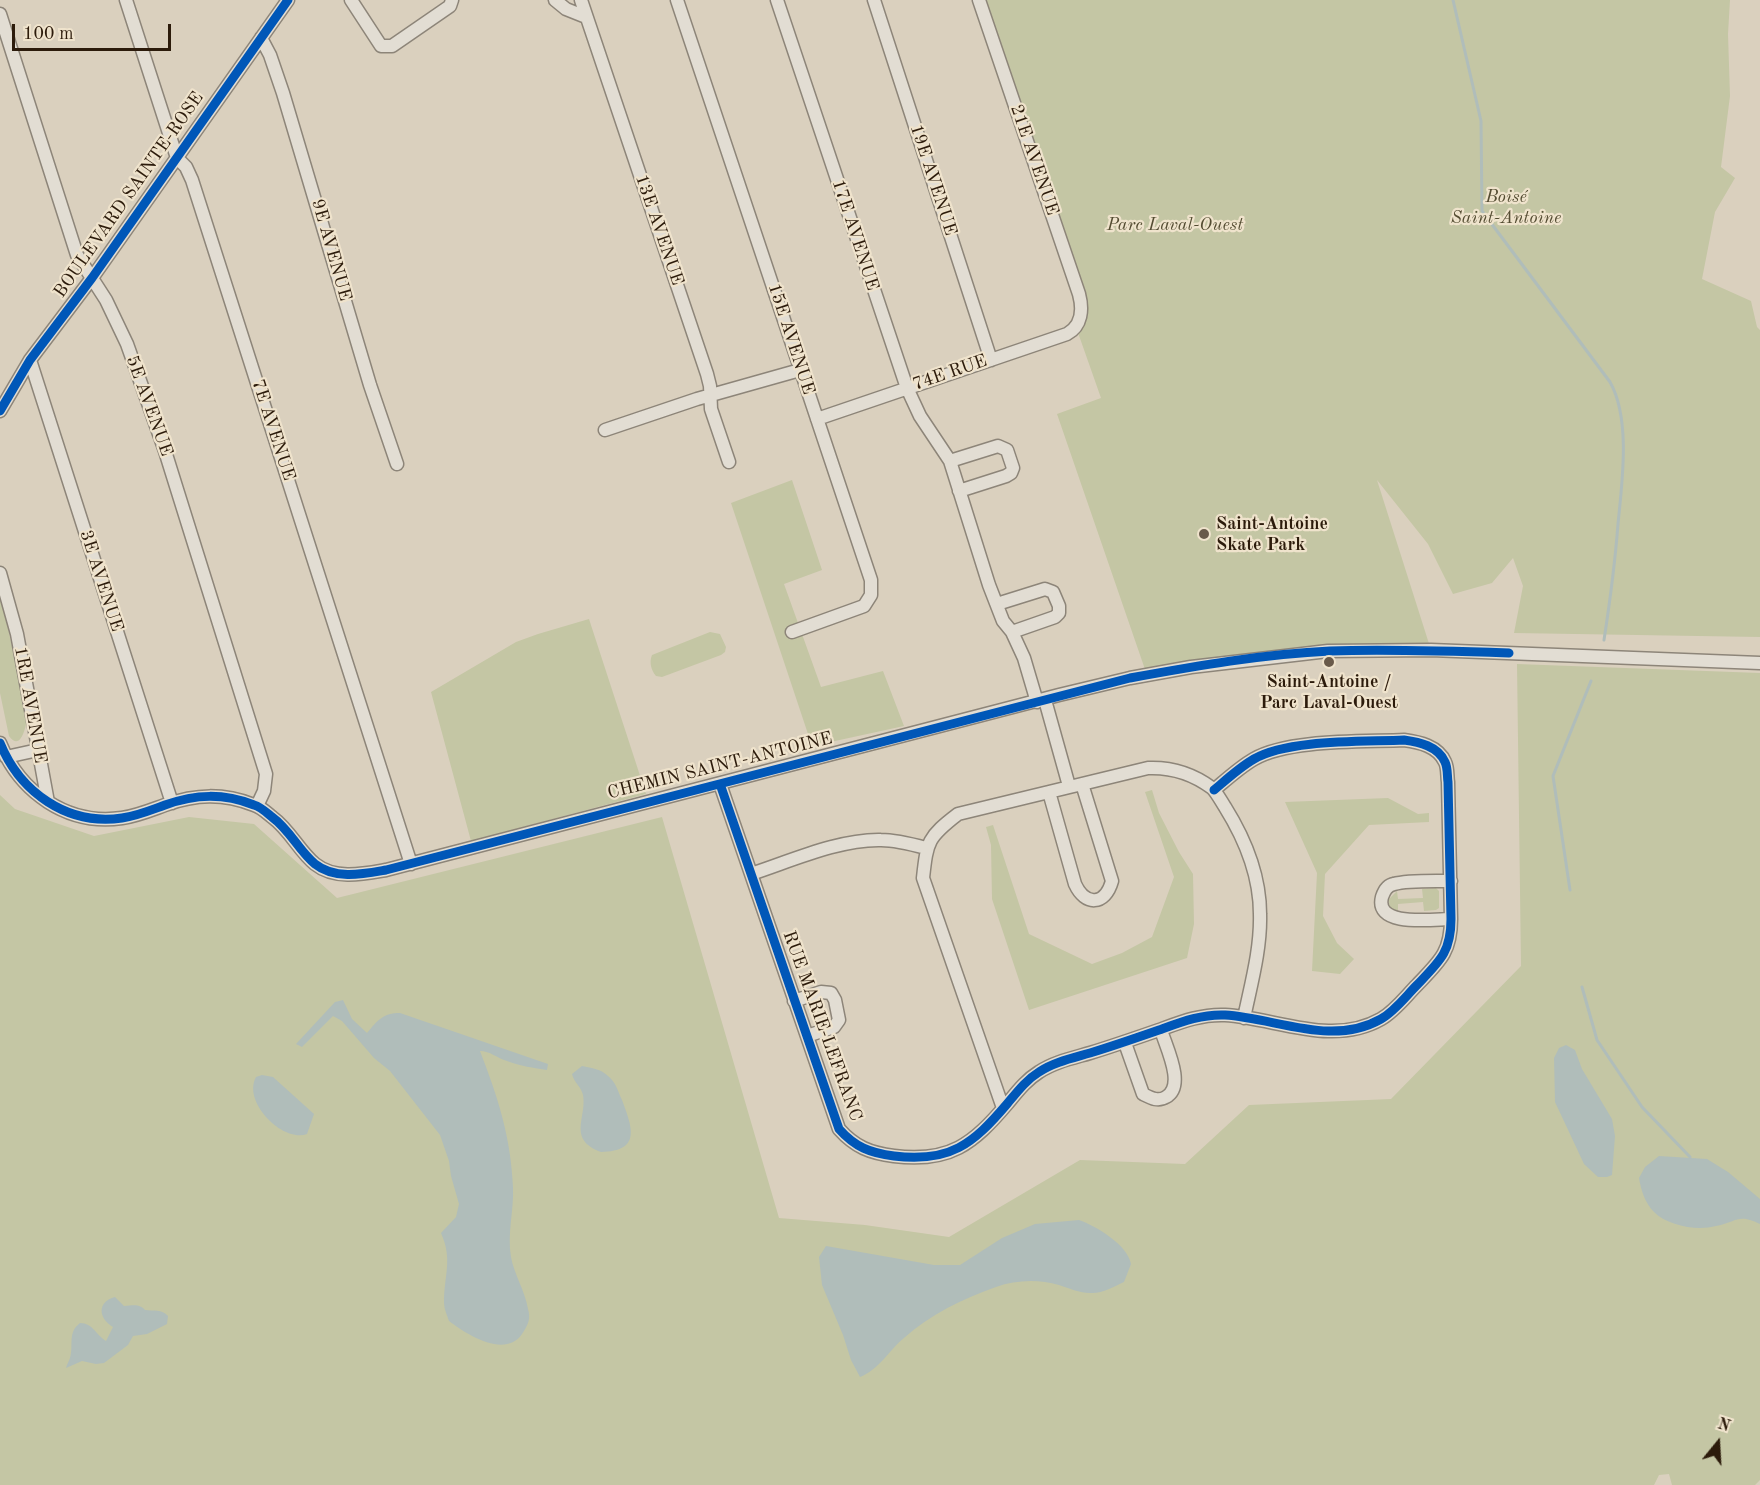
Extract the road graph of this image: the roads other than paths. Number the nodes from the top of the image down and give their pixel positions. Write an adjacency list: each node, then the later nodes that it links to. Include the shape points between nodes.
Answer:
1 (126, 0): 14 (street, 7E AVENUE)
2 (288, 0): 13 (street, BOULEVARD SAINTE-ROSE)
3 (351, 0): 4 (street, via 381,46 392,46 450,6)
4 (452, 0)
5 (555, 0): 12 (street)
6 (580, 0): 12 (street, 13E AVENUE)
7 (677, 0): 19 (street, 15E AVENUE)
8 (777, 0): 20 (street, 17E AVENUE)
9 (874, 0): 18 (street, 19E AVENUE)
10 (979, 0): 16 (street, 21E AVENUE, via 1079,294)
11 (0, 15): 15 (street, 5E AVENUE, via 78,255)
12 (586, 17): 21 (street, 13E AVENUE)
13 (261, 38): 14 (street, BOULEVARD SAINTE-ROSE); 27 (street, 9E AVENUE, via 283,93)
14 (177, 158): 15 (street, BOULEVARD SAINTE-ROSE); 46 (street, 7E AVENUE, via 192,180)
15 (92, 278): 17 (street, BOULEVARD SAINTE-ROSE); 44 (street, 5E AVENUE, via 127,344 258,741 267,774)
16 (1079, 320): 18 (street, 74E RUE, via 1067,334)
17 (30, 360): 22 (street, BOULEVARD SAINTE-ROSE); 43 (street, 3E AVENUE)
18 (991, 360): 20 (street, 74E RUE)
19 (800, 370): 21 (street); 23 (street, 15E AVENUE)
20 (907, 388): 23 (street, 74E RUE); 25 (street, 17E AVENUE, via 920,416)
21 (711, 395): 24 (street); 26 (street, 13E AVENUE, via 711,409)
22 (0, 411)
23 (816, 419): 31 (street, 15E AVENUE, via 872,588 864,606)
24 (605, 429)
25 (950, 461): 28 (street, 17E AVENUE); 28 (street, via 998,446 1007,450 1013,468 1006,476)
26 (729, 462)
27 (397, 464)
28 (958, 490): 30 (street, 17E AVENUE)
29 (0, 573): 36 (street, 1RE AVENUE, via 17,634)
30 (997, 604): 32 (street, 17E AVENUE); 32 (street, via 1045,589 1053,592 1059,613)
31 (792, 632)
32 (1012, 633): 34 (street, 17E AVENUE)
33 (1760, 663): 34 (street, CHEMIN SAINT-ANTOINE, via 1443,650 1328,651 1191,667)
34 (1041, 701): 38 (street, CHEMIN SAINT-ANTOINE); 39 (street, 17E AVENUE)
35 (0, 743): 37 (street, CHEMIN SAINT-ANTOINE)
36 (38, 750): 37 (street); 42 (street, 1RE AVENUE)
37 (6, 757): 42 (street, CHEMIN SAINT-ANTOINE, via 28,787)
38 (720, 784): 46 (street, CHEMIN SAINT-ANTOINE); 47 (street, RUE MARIE-LEFRANC)
39 (1076, 785): 40 (street, via 1148,768 1166,768 1180,770); 41 (street); 41 (street, 17E AVENUE, via 1112,882 1109,893 1101,899 1089,900 1075,884)
40 (1214, 790): 48 (street, RUE MARIE-LEFRANC, via 1256,758 1275,750 1328,744 1420,742 1435,750 1445,762); 51 (street, via 1240,832 1257,886 1260,932)
41 (1048, 792): 45 (street, via 958,814 939,829)
42 (48, 802): 43 (street, CHEMIN SAINT-ANTOINE, via 65,812 98,819 137,815)
43 (172, 802): 44 (street, CHEMIN SAINT-ANTOINE, via 211,795)
44 (257, 806): 46 (street, CHEMIN SAINT-ANTOINE, via 280,823 316,865 328,871 363,874)
45 (926, 848): 47 (street, via 898,841 855,843); 55 (street, via 923,878)
46 (411, 864)
47 (751, 874): 50 (street, RUE MARIE-LEFRANC)
48 (1451, 881): 49 (street, RUE MARIE-LEFRANC); 49 (street, via 1392,884 1384,890 1381,900 1388,916 1398,919)
49 (1451, 919): 51 (street, RUE MARIE-LEFRANC, via 1446,951 1382,1019 1337,1030 1291,1028)
50 (794, 1000): 53 (street, RUE MARIE-LEFRANC); 53 (street, RUE MARIE-LEFRANC, via 821,992 831,993 836,1000 839,1020 834,1027)
51 (1244, 1018): 52 (street, RUE MARIE-LEFRANC, via 1209,1016)
52 (1161, 1029): 54 (street, RUE MARIE-LEFRANC); 54 (street, via 1176,1084 1163,1099 1153,1100 1143,1094)
53 (807, 1036): 55 (street, RUE MARIE-LEFRANC, via 839,1129 850,1142 865,1149 902,1157 943,1155 977,1137)
54 (1125, 1043): 55 (street, RUE MARIE-LEFRANC, via 1039,1071)
55 (1003, 1108)

